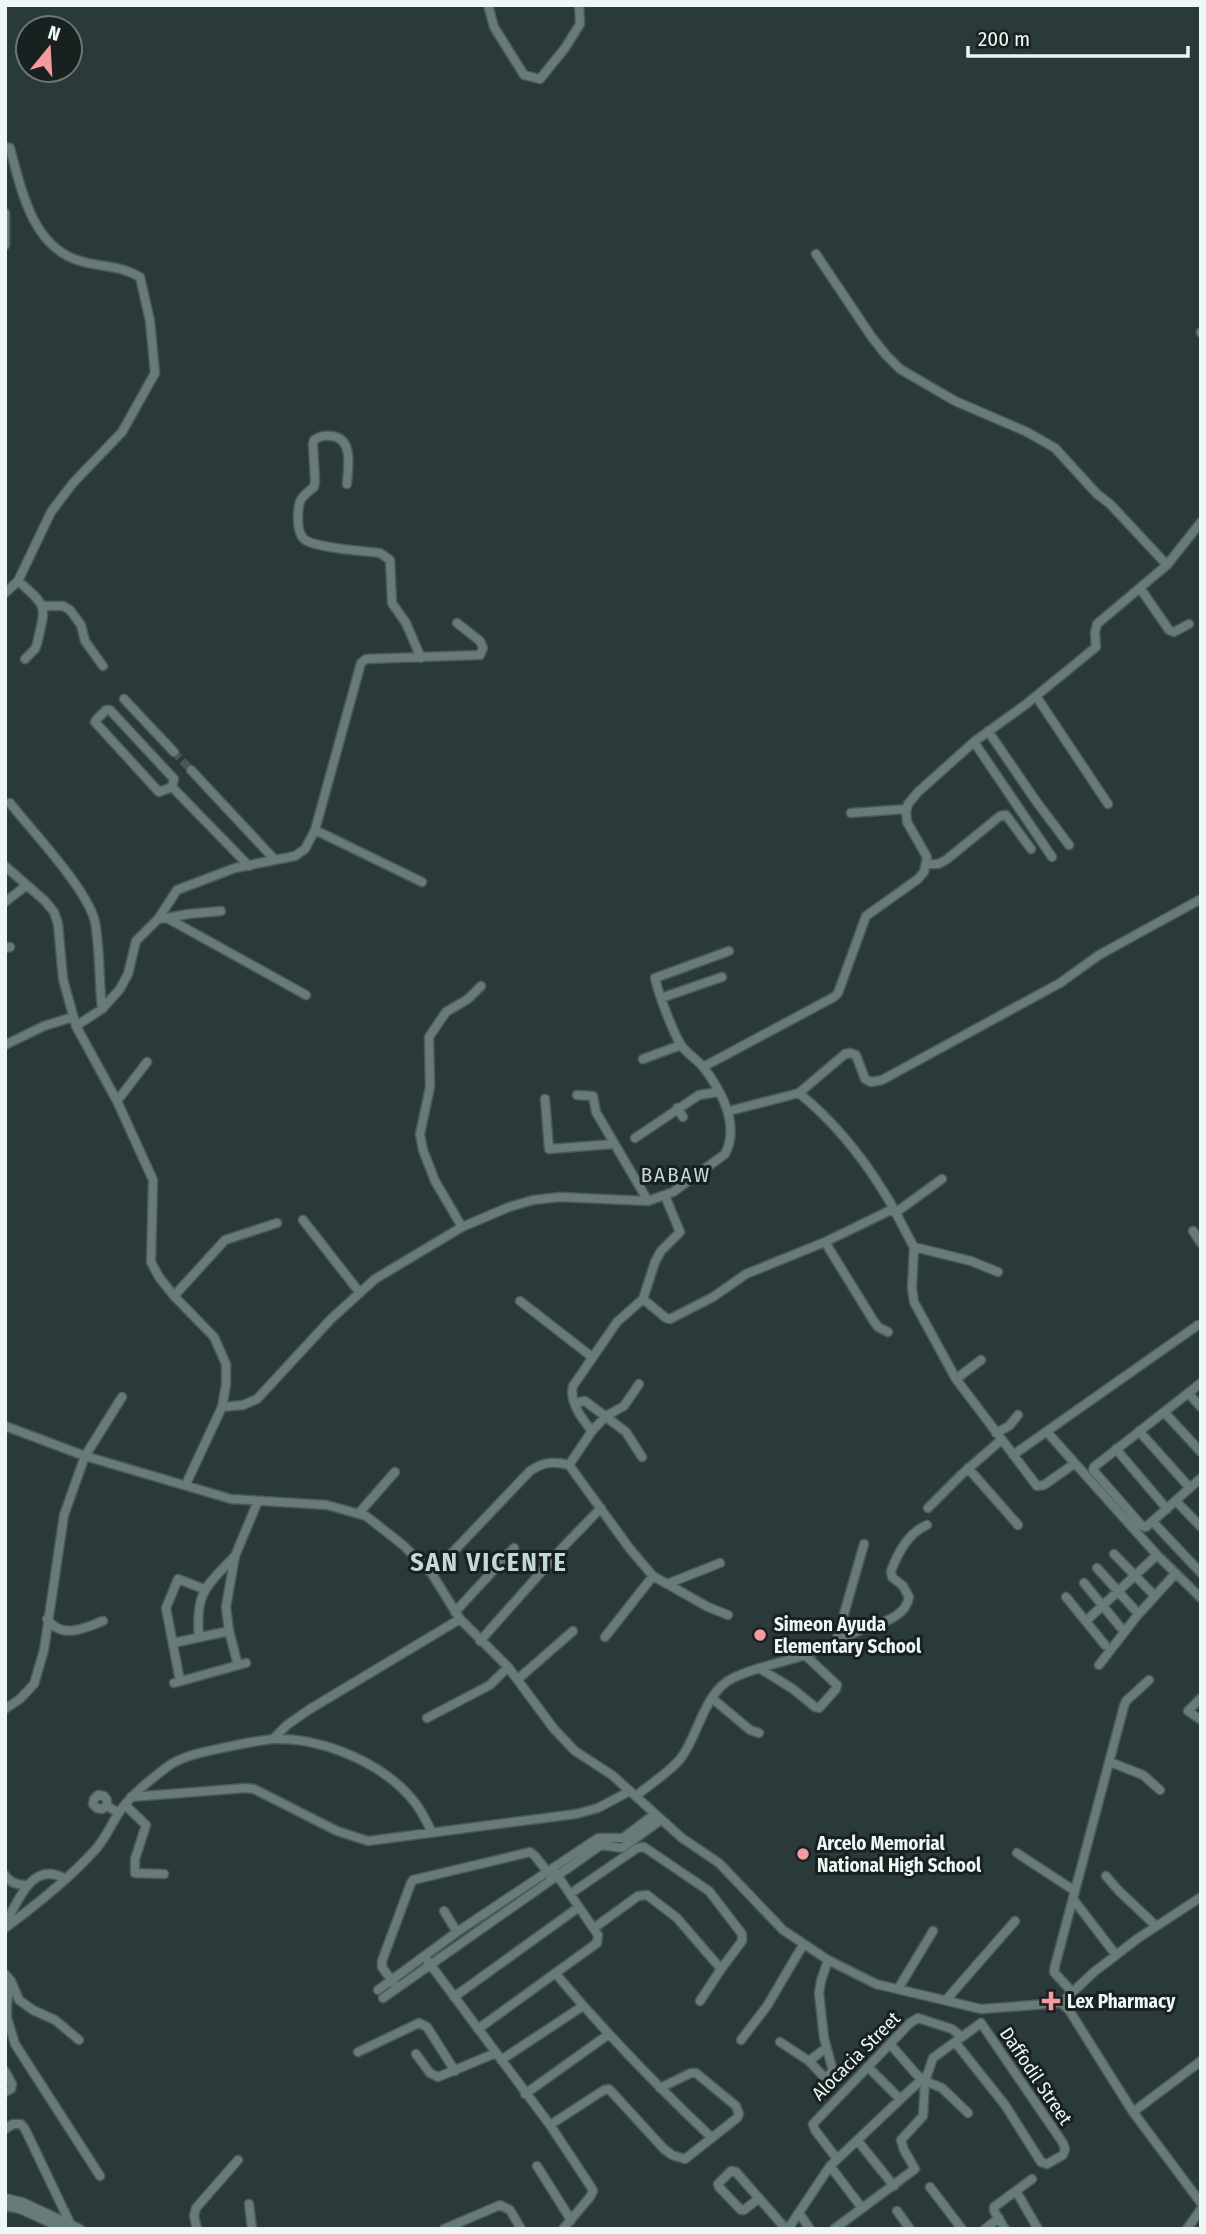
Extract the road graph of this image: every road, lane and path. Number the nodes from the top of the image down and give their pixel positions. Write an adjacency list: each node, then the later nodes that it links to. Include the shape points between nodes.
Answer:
1 (488, 5): 2 (street, via 494,27 524,75 540,79 580,24)
2 (579, 5)
3 (5, 147): 10 (street, via 10,148 34,223 51,246 74,259 124,269 140,277 155,369 122,432 51,512)
4 (5, 213): 5 (street)
5 (5, 245)
6 (816, 254): 9 (street, via 871,336 900,369 955,401 1055,447)
7 (348, 484): 16 (street, via 343,439 318,436 313,444 314,487 300,498 298,527 312,543 387,556 392,603)
8 (1201, 522): 9 (street)
9 (1167, 565): 11 (street)
10 (18, 581): 12 (street); 13 (street)
11 (1140, 588): 15 (street, via 1170,630); 19 (street, via 1097,624 1097,647)
12 (5, 593)
13 (43, 606): 17 (street, via 37,645); 18 (street, via 70,610)
14 (457, 623): 16 (street, via 480,641 480,655)
15 (1189, 624)
16 (421, 658): 32 (street, via 366,659 361,663)
17 (25, 659)
18 (103, 666)
19 (1036, 696): 21 (street); 27 (street)
20 (124, 699): 23 (street)
21 (988, 732): 22 (street); 28 (street)
22 (974, 742): 29 (street, via 918,792); 31 (street)
23 (174, 752)
24 (191, 770): 36 (street)
25 (172, 787): 25 (street, via 159,792 96,720 110,710 174,779); 39 (street)
26 (10, 803): 51 (street, via 87,902 94,921)
27 (1108, 804)
28 (1041, 808): 31 (street); 33 (street)
29 (906, 809): 30 (street); 37 (street, via 907,822)
30 (851, 813)
31 (1026, 819): 35 (street)
32 (316, 830): 36 (street, via 305,849); 40 (street)
33 (1069, 845)
34 (1031, 849): 37 (street, via 1006,815 946,860)
35 (1052, 858)
36 (275, 860): 39 (street)
37 (927, 864): 58 (street, via 918,879 866,916 834,997)
38 (5, 866): 41 (street)
39 (249, 866): 45 (street, via 177,890)
40 (422, 882)
41 (27, 885): 43 (street); 52 (street, via 54,912)
42 (1201, 899): 60 (street, via 882,1080 865,1079 856,1055 850,1053)
43 (5, 902)
44 (221, 911): 45 (street)
45 (162, 919): 49 (street); 51 (street, via 136,941 128,974)
46 (729, 951): 50 (street, via 657,975)
47 (722, 977): 50 (street)
48 (481, 986): 75 (street, via 446,1012 429,1037 430,1087 420,1134 435,1181)
49 (306, 995)
50 (661, 998): 55 (street)
51 (102, 1009): 53 (street)
52 (73, 1017): 53 (street); 54 (street)
53 (76, 1026): 63 (street)
54 (5, 1045)
55 (681, 1045): 56 (street); 58 (street)
56 (643, 1059)
57 (147, 1062): 63 (street)
58 (704, 1067): 59 (street)
59 (718, 1092): 64 (street, via 699,1095); 65 (street)
60 (799, 1093): 65 (street); 72 (street, via 840,1131)
61 (577, 1095): 68 (street, via 593,1096 596,1112)
62 (545, 1099): 68 (street, via 549,1149)
63 (117, 1101): 82 (street, via 153,1180 151,1262)
64 (677, 1108): 66 (street); 67 (street)
65 (729, 1111): 70 (street, via 731,1132 725,1154)
66 (683, 1117)
67 (635, 1138)
68 (614, 1144): 71 (street)
69 (942, 1180): 72 (street)
70 (665, 1196): 71 (street); 83 (street, via 680,1231 655,1262)
71 (648, 1201): 75 (street, via 533,1200)
72 (894, 1211): 77 (street); 79 (street)
73 (303, 1220): 81 (street)
74 (277, 1223): 82 (street, via 225,1240)
75 (462, 1227): 81 (street, via 375,1279)
76 (1193, 1231): 78 (street)
77 (825, 1241): 83 (street, via 746,1274 670,1319); 86 (street, via 873,1320)
78 (1201, 1243)
79 (915, 1247): 80 (street); 89 (street, via 914,1302)
80 (998, 1272)
81 (360, 1293): 95 (street, via 257,1399)
82 (174, 1296): 95 (street, via 214,1337 226,1364)
83 (643, 1299): 87 (street, via 617,1322)
84 (520, 1301): 87 (street)
85 (1198, 1325): 103 (street)
86 (888, 1332)
87 (592, 1357): 94 (street, via 573,1386)
88 (981, 1360): 89 (street)
89 (956, 1379): 104 (street)
90 (1201, 1383): 92 (street)
91 (639, 1384): 99 (street, via 624,1406)
92 (1188, 1393): 96 (street); 97 (street)
93 (122, 1397): 108 (street)
94 (575, 1403): 99 (street, via 583,1400); 101 (street)
95 (222, 1407): 115 (street)
96 (1201, 1407)
97 (1164, 1412): 102 (street); 106 (street)
98 (1018, 1415): 104 (street)
99 (606, 1416): 101 (street); 109 (street, via 626,1432)
100 (5, 1426): 108 (street)
101 (592, 1431): 111 (street)
102 (1139, 1431): 105 (street); 116 (street)
103 (1047, 1432): 107 (street); 110 (street)
104 (999, 1437): 107 (street); 112 (street)
105 (1116, 1449): 121 (street); 123 (street, via 1094,1472 1142,1526)
106 (1201, 1452)
107 (1013, 1455): 110 (street, via 1039,1487)
108 (85, 1456): 115 (street); 150 (street, via 64,1515)
109 (642, 1457)
110 (1074, 1464): 130 (street)
111 (569, 1465): 119 (street); 135 (street, via 549,1462 530,1471)
112 (968, 1468): 120 (street); 125 (street)
113 (395, 1472): 122 (street)
114 (1201, 1478): 116 (street)
115 (186, 1484): 118 (street, via 231,1499)
116 (1190, 1488): 117 (street)
117 (1176, 1501): 121 (street); 126 (street)
118 (258, 1502): 122 (street, via 327,1505); 131 (street)
119 (601, 1508): 138 (street); 158 (street)
120 (928, 1508)
121 (1167, 1509): 123 (street)
122 (359, 1513): 135 (street, via 403,1545)
123 (1153, 1522): 134 (street)
124 (927, 1525): 159 (street, via 907,1540 891,1572 908,1591 905,1609)
125 (1017, 1525)
126 (1201, 1527)
127 (864, 1544): 159 (street)
128 (513, 1548): 149 (street)
129 (1114, 1553): 137 (street)
130 (1157, 1555): 136 (street); 137 (street)
131 (235, 1556): 141 (street); 154 (street, via 226,1607)
132 (720, 1563): 140 (street)
133 (1097, 1569): 142 (street)
134 (1201, 1573)
135 (432, 1574): 149 (street)
136 (1174, 1574): 145 (street); 163 (street)
137 (1136, 1575): 142 (street); 143 (street)
138 (653, 1576): 140 (street); 157 (street)
139 (1084, 1583): 146 (street)
140 (667, 1584): 148 (street)
141 (204, 1589): 156 (street, via 197,1613); 160 (street, via 177,1581 166,1605)
142 (1118, 1591): 146 (street); 147 (street)
143 (1151, 1592)
144 (1066, 1597): 152 (street)
145 (1201, 1598)
146 (1103, 1605): 152 (street); 153 (street)
147 (1134, 1609)
148 (728, 1615)
149 (458, 1616): 158 (street); 174 (street, via 310,1709)
150 (47, 1619): 151 (street, via 52,1626 70,1632); 170 (street, via 34,1684)
151 (103, 1621)
152 (1086, 1621): 161 (street)
153 (1121, 1628)
154 (229, 1631): 156 (street); 160 (street, via 242,1664 177,1682)
155 (573, 1632): 166 (street)
156 (199, 1637): 160 (street)
157 (606, 1637)
158 (480, 1641): 164 (street)
159 (836, 1642): 162 (street)
160 (173, 1643)
161 (1105, 1645)
162 (805, 1656): 165 (street); 165 (street, via 837,1685 819,1708)
163 (1099, 1665)
164 (508, 1667): 166 (street); 171 (street, via 490,1685)
165 (759, 1668): 169 (street, via 724,1683)
166 (518, 1679): 177 (street, via 575,1751)
167 (1149, 1680): 175 (street, via 1126,1701)
168 (1201, 1698): 172 (street, via 1188,1711)
169 (713, 1699): 173 (street); 177 (street, via 679,1760)
170 (5, 1709)
171 (427, 1718)
172 (1201, 1720)
173 (759, 1733)
174 (273, 1739): 178 (street, via 197,1754 169,1765); 182 (street, via 328,1746 357,1758 403,1791)
175 (1110, 1762): 176 (street, via 1143,1775); 191 (street)
176 (1160, 1790)
177 (633, 1794): 181 (street); 182 (street, via 576,1814)
178 (131, 1797): 180 (street); 182 (street, via 246,1788 368,1841)
179 (107, 1806): 180 (street)
180 (122, 1809): 185 (street, via 146,1825 135,1873); 188 (street, via 96,1849)
181 (658, 1817): 184 (street, via 626,1846 602,1844); 201 (street, via 719,1863 767,1915)
182 (432, 1832)
183 (1017, 1853): 191 (street)
184 (552, 1873): 190 (street); 200 (street); 205 (street); 209 (street, via 530,1852 414,1880 382,1961)
185 (164, 1874)
186 (5, 1875): 189 (street)
187 (1106, 1876): 196 (street)
188 (65, 1879): 189 (street, via 56,1873); 197 (street)
189 (26, 1885): 197 (street)
190 (570, 1894): 193 (street); 206 (street, via 644,1847 709,1891 742,1934 741,1943)
191 (1074, 1895): 202 (street); 213 (street, via 1054,1969)
192 (1201, 1897): 196 (street)
193 (579, 1907): 198 (street); 214 (street)
194 (443, 1911): 200 (street)
195 (1015, 1921): 216 (street)
196 (1156, 1926): 202 (street)
197 (5, 1927)
198 (594, 1928): 206 (street, via 638,1896 647,1895 677,1919); 207 (street, via 597,1944)
199 (933, 1931): 211 (street)
200 (457, 1932): 203 (street)
201 (803, 1945): 204 (street); 226 (street)
202 (1116, 1955): 213 (street)
203 (424, 1956): 205 (street); 209 (street)
204 (828, 1960): 211 (street, via 876,1984); 229 (street, via 819,1993)
205 (431, 1965): 210 (street); 214 (street)
206 (721, 1969): 217 (street)
207 (555, 1973): 219 (street); 222 (street)
208 (8, 1978): 225 (street, via 19,2000); 253 (street, via 7,2018 15,2044)
209 (391, 1980): 210 (street); 212 (street)
210 (398, 1989): 215 (street)
211 (898, 1989): 216 (street)
212 (378, 1990)
213 (1072, 1992): 218 (street)
214 (454, 1997): 222 (street)
215 (383, 1998)
216 (946, 2000): 220 (street)
217 (700, 2001)
218 (1061, 2003): 220 (street); 243 (street)
219 (583, 2006): 223 (street); 232 (street)
220 (981, 2009): 221 (street)
221 (981, 2023): 224 (street); 224 (street, Daffodil Street, via 1065,2146 1063,2155 1047,2164 1041,2162)
222 (478, 2029): 232 (street)
223 (609, 2034): 239 (street); 241 (street)
224 (958, 2039): 228 (street, Alocacia Street, via 952,2029 916,2019); 238 (street, via 933,2058)
225 (79, 2040)
226 (741, 2040)
227 (780, 2042): 233 (street)
228 (890, 2044): 235 (street, Alocacia Street); 238 (street)
229 (826, 2048): 233 (street); 233 (street, via 833,2071 825,2078)
230 (358, 2052): 237 (street, via 422,2024)
231 (416, 2054): 237 (street, via 434,2076)
232 (499, 2057): 237 (street); 241 (street)
233 (809, 2061)
234 (1201, 2061): 243 (street)
235 (868, 2067): 242 (street); 249 (street, Alocacia Street, via 813,2124)
236 (5, 2071): 240 (street, via 12,2084)
237 (455, 2071)
238 (925, 2081): 242 (street); 244 (street, via 943,2088); 255 (street, via 922,2116 901,2140 915,2169)
239 (660, 2088): 247 (street); 247 (street, via 696,2073 736,2106 737,2118)
240 (5, 2092)
241 (526, 2094): 245 (street)
242 (900, 2099): 248 (street)
243 (1133, 2112): 260 (street)
244 (968, 2113)
245 (550, 2126): 247 (street, via 610,2089 672,2155 685,2159); 268 (street, via 593,2191)
246 (5, 2129): 269 (street, via 17,2123 26,2129)
247 (712, 2138)
248 (857, 2140): 249 (street); 255 (street)
249 (837, 2159): 252 (street)
250 (238, 2160): 271 (street, via 196,2208)
251 (537, 2166): 268 (street)
252 (830, 2166): 263 (street); 266 (street)
253 (100, 2176)
254 (1032, 2179): 257 (street)
255 (894, 2186): 263 (street)
256 (930, 2187): 280 (street)
257 (1016, 2191): 267 (street, via 994,2207); 283 (street)
258 (5, 2198): 269 (street, via 22,2202)
259 (758, 2199): 259 (street, via 741,2210 718,2184 733,2171); 276 (street)
260 (1201, 2203)
261 (249, 2204): 272 (street)
262 (5, 2206): 269 (street)
263 (862, 2208): 278 (street)
264 (1201, 2209): 284 (street)
265 (897, 2211): 279 (street)
266 (799, 2213): 276 (street); 277 (street)
267 (999, 2218): 281 (street); 282 (street)
268 (571, 2220): 275 (street)
269 (67, 2227): 270 (street)
270 (80, 2229)
271 (197, 2229)
272 (252, 2229)
273 (444, 2229): 274 (street, via 500,2205 510,2210)
274 (521, 2229)
275 (563, 2229)
276 (787, 2229)
277 (810, 2229)
278 (834, 2229)
279 (910, 2229)
280 (962, 2229)
281 (985, 2229)
282 (1005, 2229)
283 (1038, 2229)
284 (1187, 2229)

